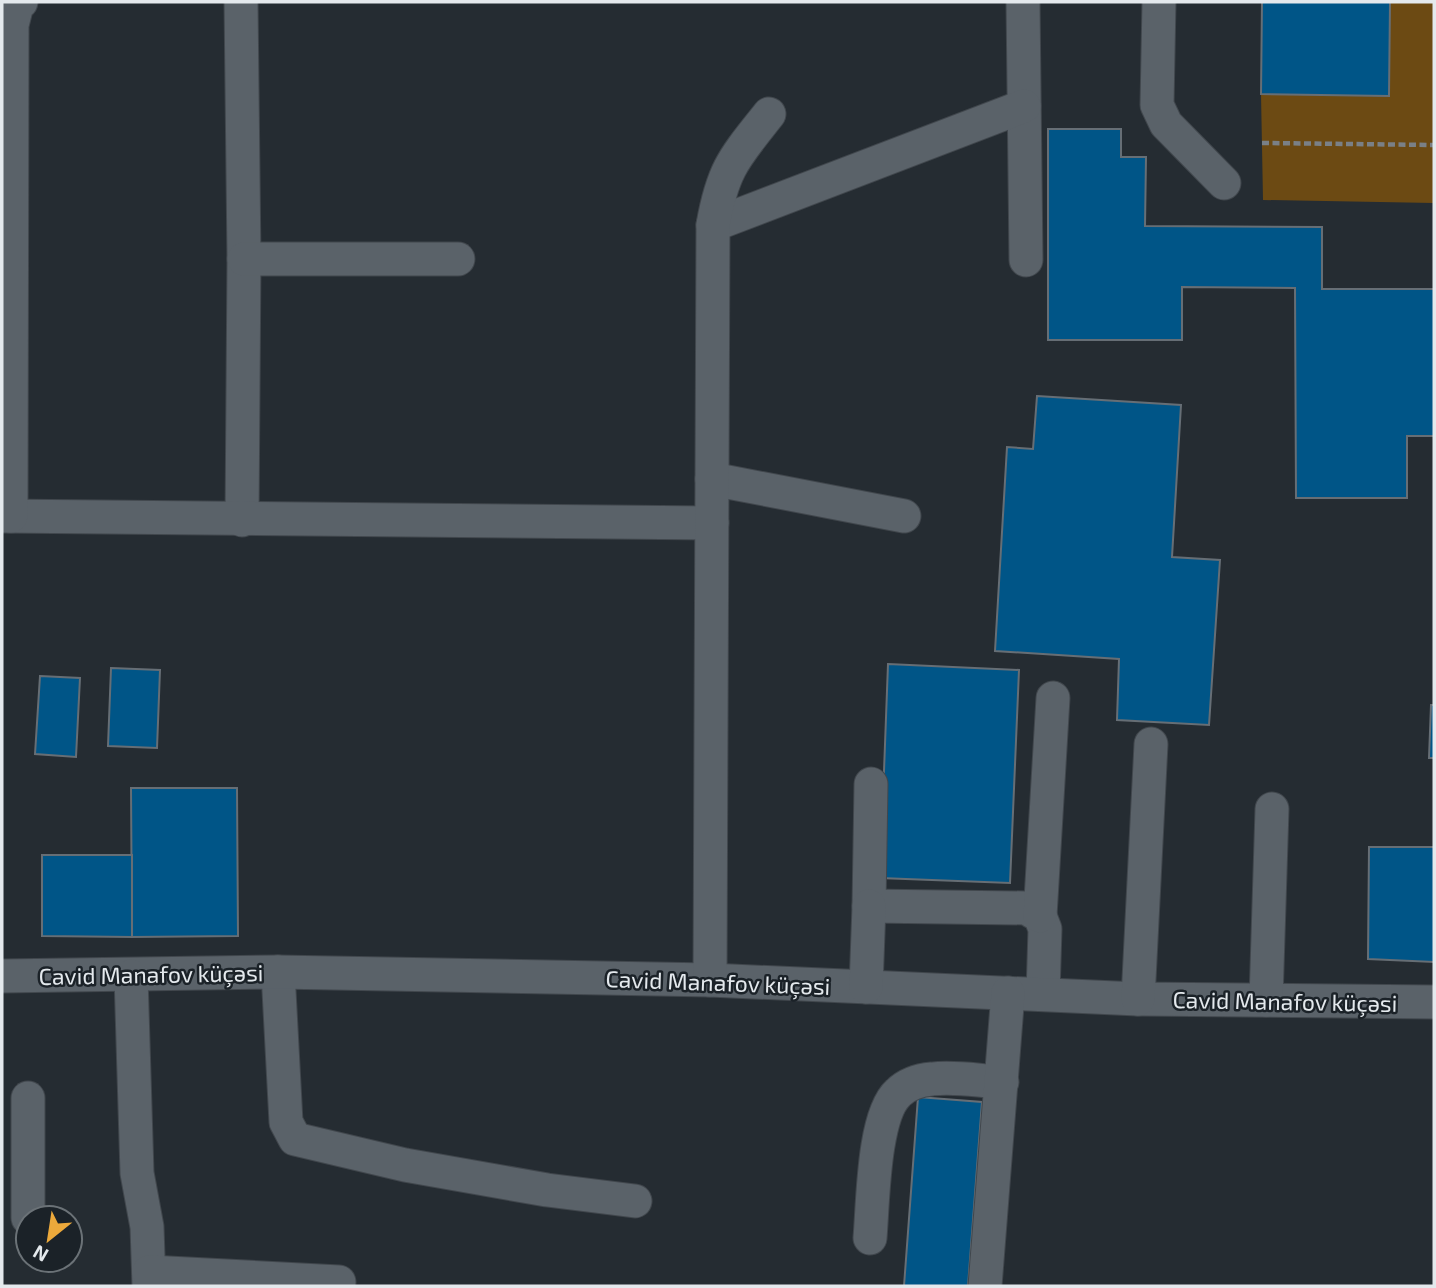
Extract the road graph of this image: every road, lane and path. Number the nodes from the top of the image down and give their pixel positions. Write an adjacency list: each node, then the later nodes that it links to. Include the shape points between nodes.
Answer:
1 (22, 2): 15 (street, via 12,25)
2 (241, 2): 11 (street)
3 (1023, 2): 5 (street)
4 (1159, 2): 9 (street, via 1157,105 1166,124)
5 (1024, 106): 10 (street); 13 (street)
6 (769, 114): 10 (street, via 732,161 720,187)
7 (1262, 142): 8 (path)
8 (1434, 145)
9 (1224, 183)
10 (713, 225): 14 (street)
11 (244, 259): 12 (street); 17 (street)
12 (458, 259)
13 (1026, 260)
14 (712, 479): 16 (street); 18 (street)
15 (6, 516): 17 (street)
16 (904, 516)
17 (242, 520): 18 (street)
18 (712, 523): 28 (street)
19 (1053, 698): 24 (street)
20 (1151, 744): 32 (street)
21 (871, 784): 23 (street)
22 (1272, 809): 33 (street)
23 (869, 906): 24 (street, via 1026,908); 29 (street)
24 (1040, 916): 31 (street, via 1045,929)
25 (278, 972): 27 (street, Cavid Manafov küçəsi); 28 (street, Cavid Manafov küçəsi); 37 (street, via 286,1122 295,1139 418,1167)
26 (2, 976): 27 (street, Cavid Manafov küçəsi)
27 (131, 976): 40 (street, via 137,1173 147,1227)
28 (710, 980): 29 (street, Cavid Manafov küçəsi)
29 (866, 987): 30 (street, Cavid Manafov küçəsi)
30 (1008, 993): 31 (street, Cavid Manafov küçəsi); 35 (street)
31 (1043, 994): 32 (street, Cavid Manafov küçəsi)
32 (1138, 999): 33 (street, Cavid Manafov küçəsi)
33 (1266, 1000): 34 (street, Cavid Manafov küçəsi)
34 (1434, 1002)
35 (1002, 1082): 39 (street, via 931,1079 897,1094 887,1109 880,1142); 42 (street)
36 (28, 1098): 38 (street)
37 (635, 1201)
38 (28, 1204)
39 (870, 1238)
40 (149, 1279): 41 (street)
41 (339, 1282)
42 (985, 1286)

